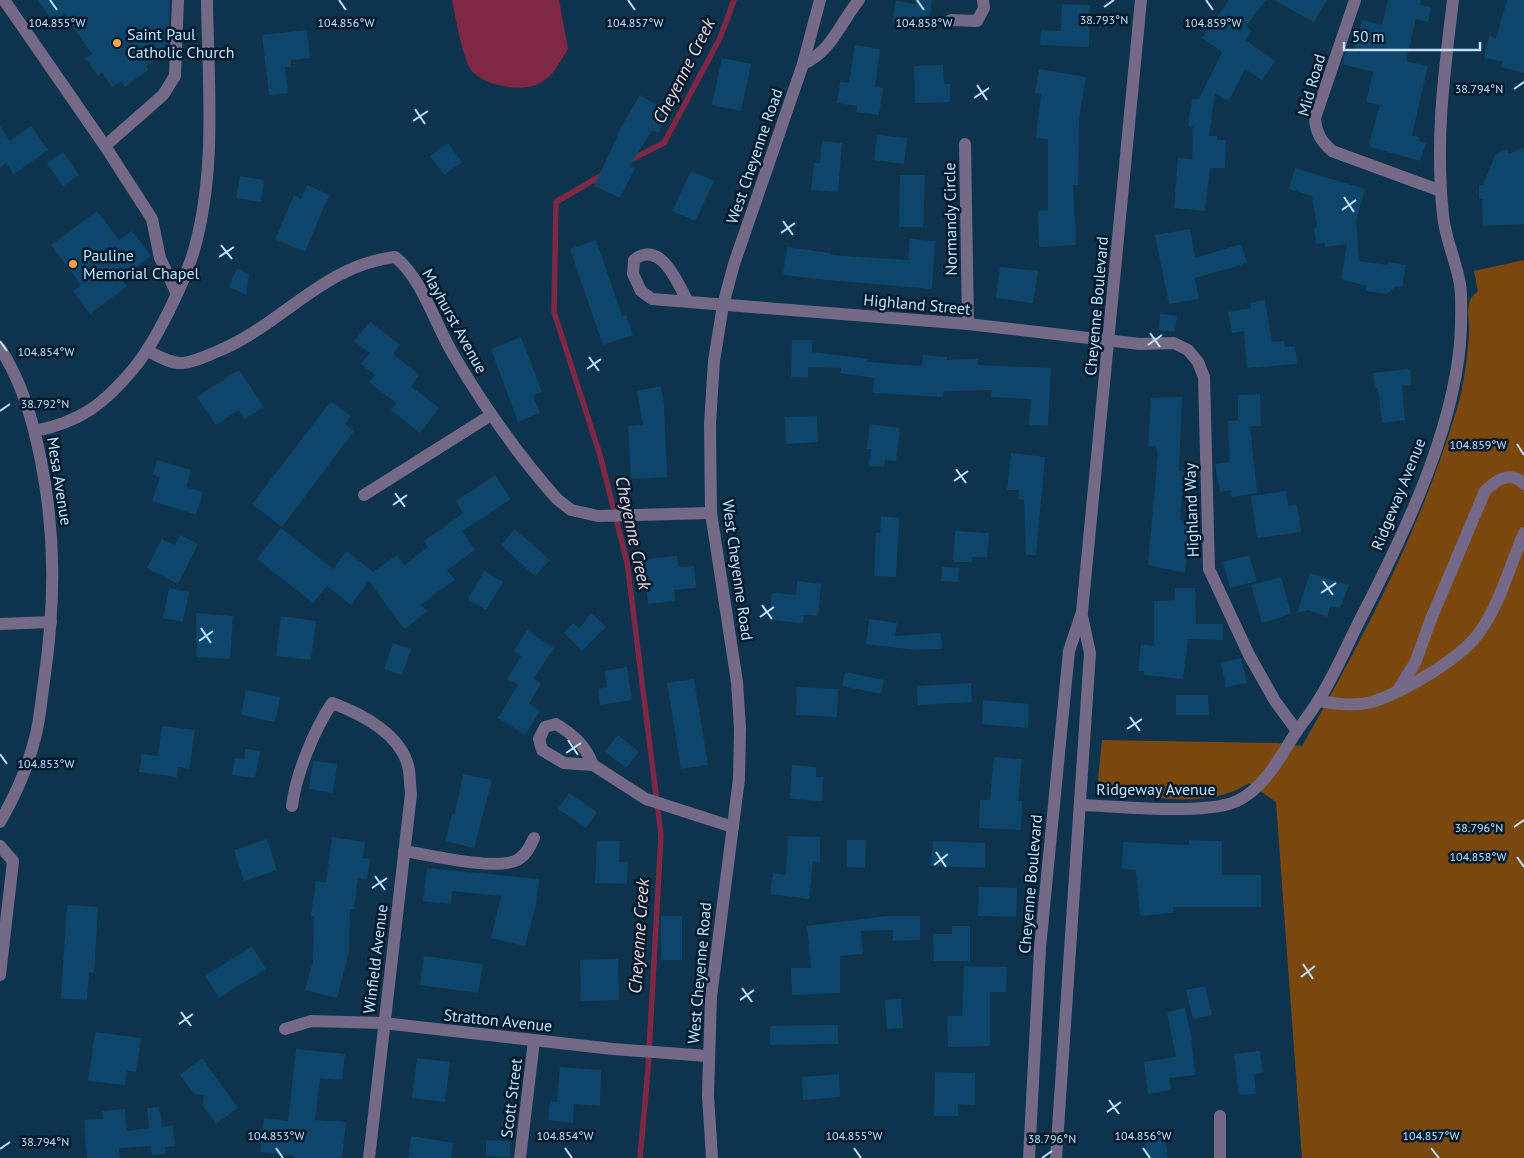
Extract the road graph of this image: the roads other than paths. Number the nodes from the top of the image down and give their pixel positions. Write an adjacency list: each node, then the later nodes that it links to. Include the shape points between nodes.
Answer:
1 (4, 0): 13 (street)
2 (178, 0): 13 (street, via 175,76 163,95)
3 (207, 0): 15 (street, Mesa Avenue, via 207,169 194,249)
4 (820, 0): 11 (street, West Cheyenne Road)
5 (859, 0): 11 (street, via 833,40 817,58)
6 (983, 0): 10 (street, via 984,8 977,21)
7 (1141, 0): 19 (street, Cheyenne Boulevard)
8 (1355, 0): 14 (street, Mid Road, via 1315,118 1316,131 1323,142 1341,155)
9 (1453, 0): 14 (street, Ridgeway Avenue, via 1440,99)
10 (951, 20)
11 (803, 64): 17 (street, West Cheyenne Road)
12 (965, 144): 18 (street, Normandy Circle)
13 (106, 146): 15 (street, via 152,219 160,258)
14 (1441, 191): 32 (street, Ridgeway Avenue, via 1443,219 1460,286 1459,354 1452,394 1412,512)
15 (177, 294): 21 (street, Mesa Avenue)
16 (688, 302): 16 (street, Highland Street, via 652,299 645,295 633,274 634,260 640,255 658,257 669,266); 17 (street, Highland Street)
17 (723, 305): 18 (street, Highland Street); 26 (street, West Cheyenne Road, via 714,361)
18 (968, 324): 19 (street, Highland Street)
19 (1109, 340): 28 (street, Cheyenne Boulevard); 33 (street, Highland Way, via 1140,344 1174,343 1188,350 1198,362 1204,377 1209,569 1249,655 1275,701)
20 (0, 349): 23 (street, via 11,364)
21 (148, 351): 22 (street, Mayhurst Avenue, via 183,363 203,358 257,333 320,285 363,262 395,256 414,278 448,345); 23 (street, Mesa Avenue, via 103,402 81,417 57,427)
22 (491, 415): 25 (street); 26 (street, Mayhurst Avenue, via 557,499 571,510 603,516)
23 (35, 431): 29 (street, Mesa Avenue, via 52,533)
24 (1524, 484): 31 (street, via 1502,477 1485,491 1415,663)
25 (364, 495)
26 (711, 513): 38 (street, West Cheyenne Road, via 739,703 739,778)
27 (1524, 533): 31 (street, via 1490,616 1480,632 1450,661)
28 (1082, 616): 35 (street, Cheyenne Boulevard, via 1090,653); 51 (street, Cheyenne Boulevard, via 1069,651 1040,948)
29 (51, 622): 30 (street); 37 (street, Mesa Avenue, via 36,738)
30 (0, 624)
31 (1398, 690): 32 (street, via 1374,701 1347,705)
32 (1318, 701): 33 (street, Ridgeway Avenue)
33 (1297, 731): 35 (street, Ridgeway Avenue, via 1263,782 1235,802 1192,808)
34 (593, 765): 38 (street, via 646,799)
35 (1081, 805): 52 (street, Cheyenne Boulevard)
36 (292, 806): 41 (street, Winfield Avenue, via 298,775 332,703 355,712 392,739 409,769 411,794)
37 (0, 822)
38 (733, 827): 46 (street, West Cheyenne Road, via 714,963)
39 (534, 838): 41 (street, via 528,851 516,861 498,865)
40 (0, 846): 42 (street, via 13,861)
41 (404, 851): 43 (street, Winfield Avenue)
42 (0, 975)
43 (383, 1023): 44 (street, Stratton Avenue, via 311,1021); 45 (street, Stratton Avenue); 48 (street, Winfield Avenue)
44 (285, 1029)
45 (534, 1041): 46 (street, Stratton Avenue); 49 (street, Scott Street)
46 (708, 1056): 50 (street, West Cheyenne Road)
47 (1220, 1116): 53 (street)
48 (369, 1158)
49 (520, 1158)
50 (712, 1158)
51 (1030, 1158)
52 (1056, 1158)
53 (1220, 1158)

